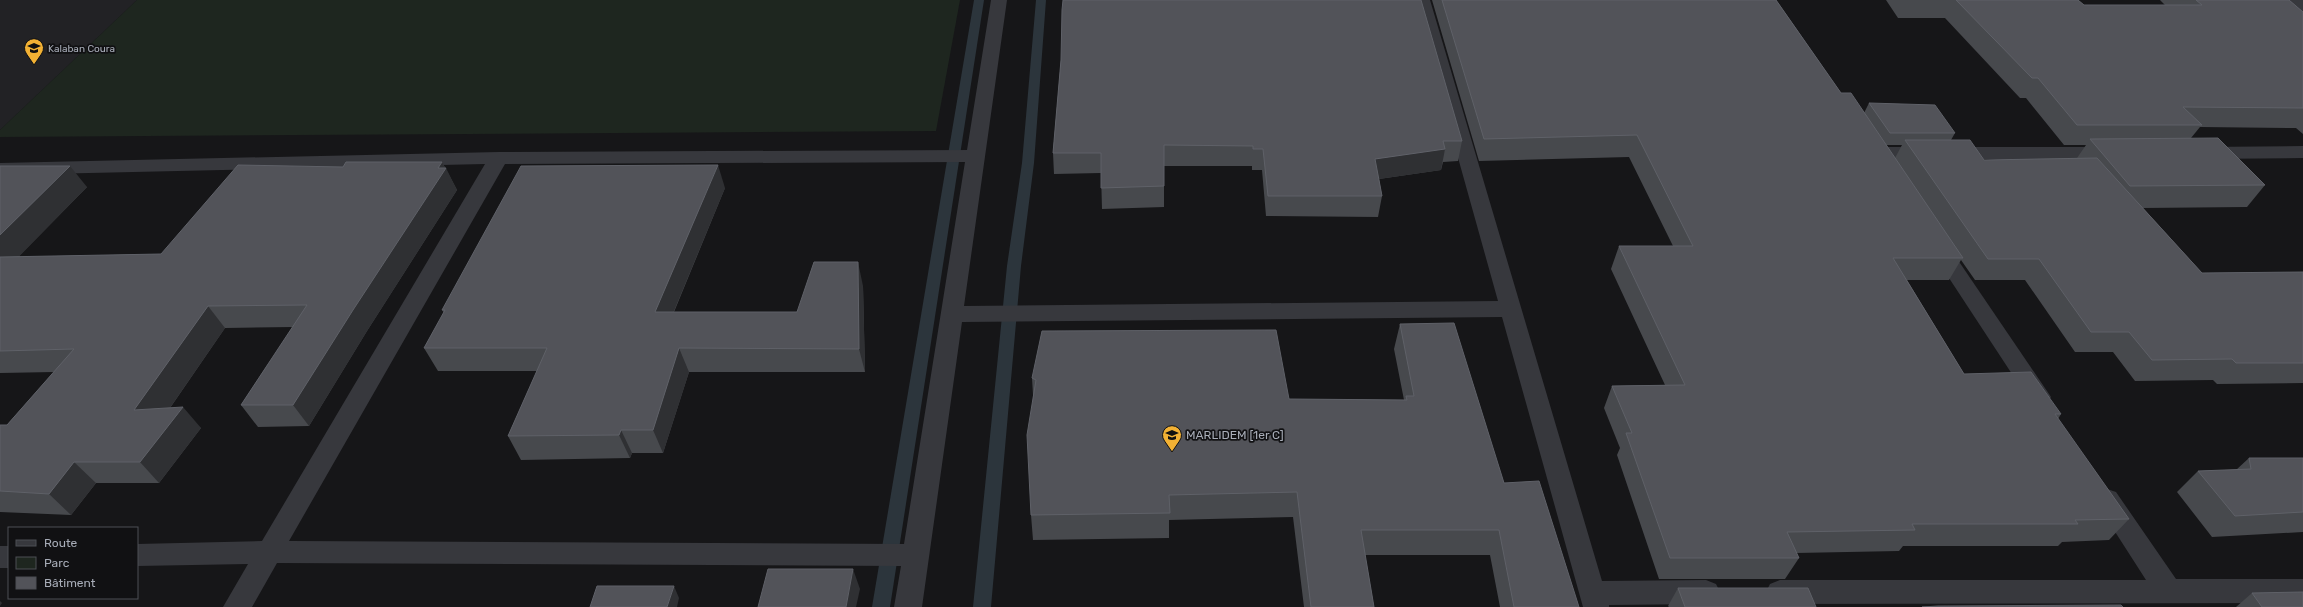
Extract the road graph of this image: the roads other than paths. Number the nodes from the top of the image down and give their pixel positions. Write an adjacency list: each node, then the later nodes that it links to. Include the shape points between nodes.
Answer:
1 (999, 0): 8 (street)
2 (1422, 0): 13 (street)
3 (2294, 0): 4 (street)
4 (2303, 8)
5 (2303, 152): 7 (street)
6 (2129, 153): 11 (street, via 1872,146)
7 (2185, 153)
8 (975, 156): 9 (street); 14 (street)
9 (499, 158): 10 (street); 17 (street)
10 (0, 168)
11 (1890, 173)
12 (1925, 226): 15 (street)
13 (1511, 310): 14 (street); 24 (street)
14 (951, 314): 18 (street)
15 (2049, 412)
16 (2098, 485): 20 (street)
17 (267, 552): 18 (street); 19 (street); 25 (street)
18 (916, 554): 26 (street)
19 (138, 555)
20 (2169, 591): 21 (street); 23 (street)
21 (2303, 591)
22 (1726, 592): 24 (street)
23 (1758, 592)
24 (1594, 600)
25 (237, 607)
26 (908, 607)

